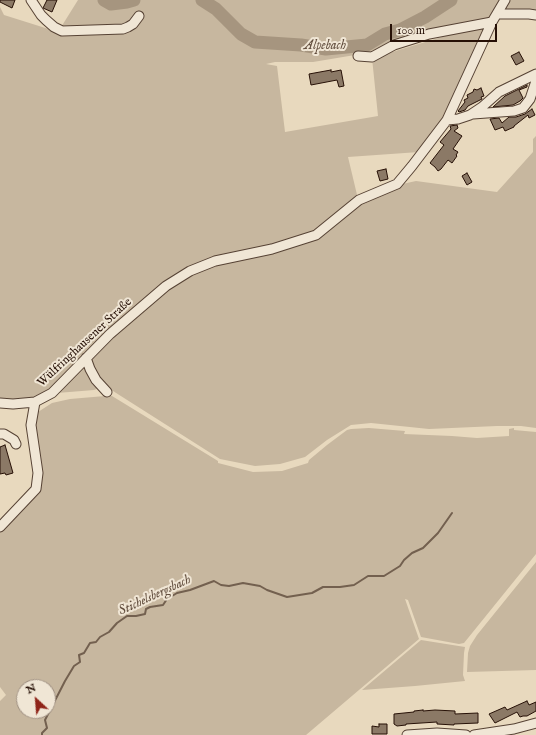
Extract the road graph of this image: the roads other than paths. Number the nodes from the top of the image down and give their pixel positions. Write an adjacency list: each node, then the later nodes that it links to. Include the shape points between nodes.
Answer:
1 (31, 0): 4 (street, via 46,20 62,31 123,29 132,24)
2 (505, 0): 5 (street, Wülfringhausener Straße)
3 (536, 15): 5 (street)
4 (138, 16)
5 (494, 18): 6 (street, via 394,45 372,57); 10 (street, Wülfringhausener Straße)
6 (358, 56)
7 (536, 74): 9 (street, via 499,92)
8 (536, 81): 9 (street, via 530,99 522,108 514,111)
9 (472, 114): 10 (street, via 465,118)
10 (446, 120): 11 (street, Wülfringhausener Straße, via 396,184 359,200 316,235 272,249 215,261 190,271 166,286)
11 (86, 358): 12 (street, via 96,380); 13 (street, Wülfringhausener Straße, via 52,393)
12 (107, 392)
13 (35, 402): 14 (street, Wülfringhausener Straße); 17 (street, via 31,425 38,473 36,489)
14 (0, 403)
15 (0, 434): 16 (street, via 14,440)
16 (16, 444)
17 (0, 527)
18 (536, 723): 21 (street)
19 (407, 735): 20 (street)
20 (466, 735)
21 (474, 735)

